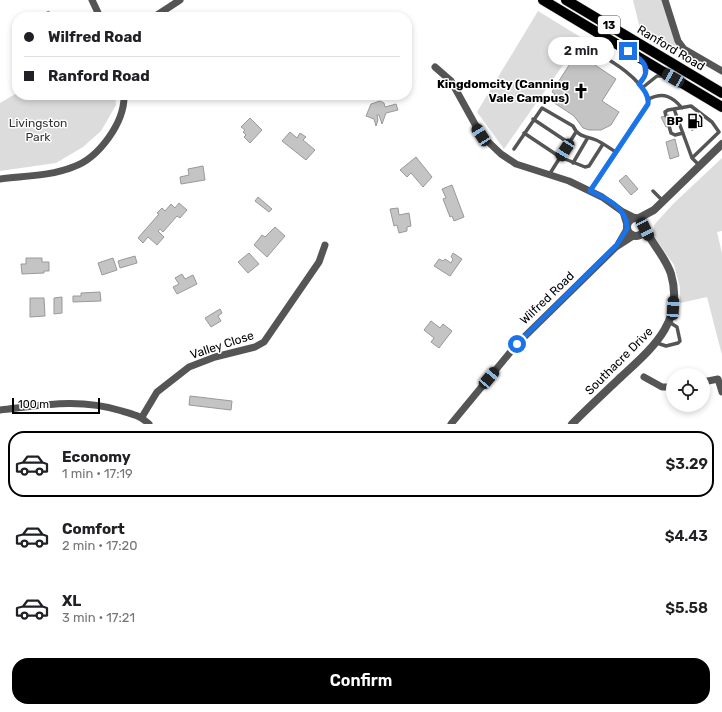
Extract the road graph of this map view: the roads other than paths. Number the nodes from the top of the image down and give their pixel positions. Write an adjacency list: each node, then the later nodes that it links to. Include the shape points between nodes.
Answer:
1 (92, 0): 6 (street)
2 (180, 0): 7 (street)
3 (542, 0): 9 (main road, Ranford Road / 13)
4 (566, 0): 15 (main road, Ranford Road / 13)
5 (665, 0): 11 (street, via 678,41 684,49)
6 (98, 12)
7 (162, 12)
8 (584, 45): 13 (lane, via 626,71)
9 (640, 58): 12 (main road, Ranford Road / 13); 13 (lane, via 646,72)
10 (435, 67): 38 (street, via 450,81 470,118 489,144 516,164)
11 (722, 71)
12 (673, 78): 14 (lane, via 657,76); 18 (main road, Ranford Road / 13)
13 (639, 84): 14 (lane)
14 (642, 88): 16 (lane)
15 (722, 93)
16 (649, 99): 19 (lane, via 657,95 666,96 677,101); 33 (lane)
17 (123, 100): 39 (street, via 117,125 99,150 74,167 39,175)
18 (722, 107)
19 (682, 108): 20 (lane); 27 (lane, via 691,106 712,122 719,132)
20 (674, 109): 21 (lane, via 665,112); 26 (lane)
21 (666, 116)
22 (533, 119): 24 (lane, via 540,109 544,108 573,126); 25 (lane); 29 (lane)
23 (669, 126): 26 (lane, via 671,133)
24 (576, 132): 28 (lane); 29 (lane)
25 (524, 133): 32 (lane); 34 (lane)
26 (683, 133): 35 (lane)
27 (715, 136): 31 (lane); 35 (lane)
28 (587, 138): 30 (lane); 36 (lane)
29 (569, 143): 34 (lane)
30 (603, 144): 33 (lane); 36 (lane, via 587,167)
31 (722, 144): 37 (street, Wilfred Road)
32 (514, 149)
33 (616, 152): 40 (lane)
34 (560, 157): 36 (lane); 38 (lane)
35 (692, 158): 37 (lane)
36 (573, 164)
37 (700, 167): 42 (street, Wilfred Road)
38 (549, 175): 40 (street)
39 (0, 179)
40 (590, 191): 43 (street, via 609,201)
41 (653, 191): 42 (lane)
42 (663, 201): 44 (street, Wilfred Road)
43 (622, 212): 44 (street); 45 (street)
44 (641, 223): 45 (street, Wilfred Road, via 630,220); 46 (street, Wilfred Road, via 643,234); 47 (street, Southacre Drive)
45 (627, 227): 46 (street); 49 (street, Wilfred Road)
46 (635, 236): 47 (street); 49 (street, Wilfred Road)
47 (652, 242): 50 (street, Southacre Drive, via 663,258 672,282 673,308)
48 (325, 245): 57 (street, Valley Close, via 319,262 264,342 255,348 215,357 189,367 157,392)
49 (616, 246): 59 (street, Wilfred Road, via 517,344)
50 (669, 322): 51 (street, Southacre Drive); 51 (lane, via 677,327 680,341 669,346)
51 (657, 343): 60 (street, Southacre Drive)
52 (644, 377): 54 (street)
53 (710, 381): 55 (street, via 718,379)
54 (666, 387)
55 (722, 392)
56 (0, 410): 57 (street, via 68,402 102,405)
57 (142, 417): 58 (street)
58 (149, 424)
59 (451, 424)
60 (572, 424)

